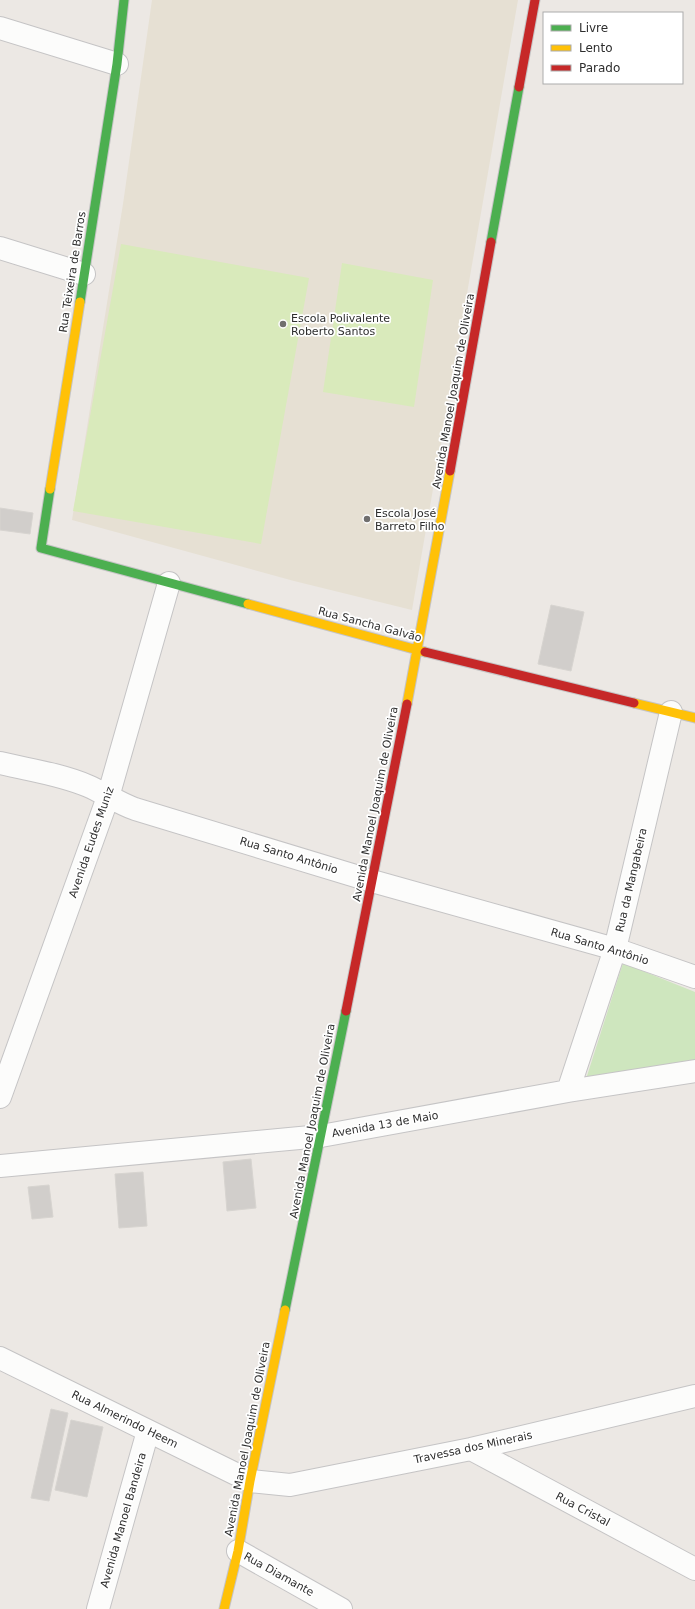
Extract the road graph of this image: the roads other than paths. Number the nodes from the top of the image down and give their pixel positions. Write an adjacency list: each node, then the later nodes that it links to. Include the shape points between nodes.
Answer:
1 (124, 0): 4 (street, Rua Teixeira de Barros)
2 (535, 0): 9 (street, Avenida Manoel Joaquim de Oliveira)
3 (0, 28): 4 (street)
4 (117, 64): 6 (street, Rua Teixeira de Barros)
5 (0, 248): 6 (street)
6 (84, 274): 7 (street, Rua Teixeira de Barros)
7 (41, 548): 8 (street, Rua Sancha Galvão)
8 (169, 583): 9 (street, Rua Sancha Galvão); 13 (street, Avenida Eudes Muniz)
9 (418, 650): 10 (street, Rua Sancha Galvão); 14 (street, Avenida Manoel Joaquim de Oliveira)
10 (671, 712): 11 (street, Rua Sancha Galvão); 15 (street, Rua da Mangabeira)
11 (695, 718)
12 (0, 763): 13 (street, Rua Santo Antônio, via 72,780)
13 (108, 797): 14 (street, Rua Santo Antônio, via 135,809); 19 (street, Avenida Eudes Muniz)
14 (372, 881): 15 (street, Rua Santo Antônio); 20 (street, Avenida Manoel Joaquim de Oliveira)
15 (615, 949): 16 (street, Rua Santo Antônio); 18 (street, Rua da Mangabeira)
16 (695, 977)
17 (695, 1071): 18 (street, Avenida 13 de Maio)
18 (568, 1091): 20 (street, Avenida 13 de Maio)
19 (0, 1097)
20 (322, 1136): 21 (street, Avenida 13 de Maio); 26 (street, Avenida Manoel Joaquim de Oliveira)
21 (0, 1166)
22 (0, 1358): 24 (street, Rua Almerindo Heem)
23 (695, 1396): 25 (street, Travessa dos Minerais)
24 (148, 1431): 26 (street, Rua Almerindo Heem); 29 (street, Avenida Manoel Bandeira)
25 (471, 1449): 26 (street, Travessa dos Minerais, via 290,1485); 28 (street, Rua Cristal)
26 (250, 1480): 27 (street, Avenida Manoel Joaquim de Oliveira)
27 (238, 1551): 30 (street, Avenida Manoel Joaquim de Oliveira); 31 (street, Rua Diamante)
28 (695, 1569)
29 (98, 1609)
30 (224, 1609)
31 (341, 1609)

